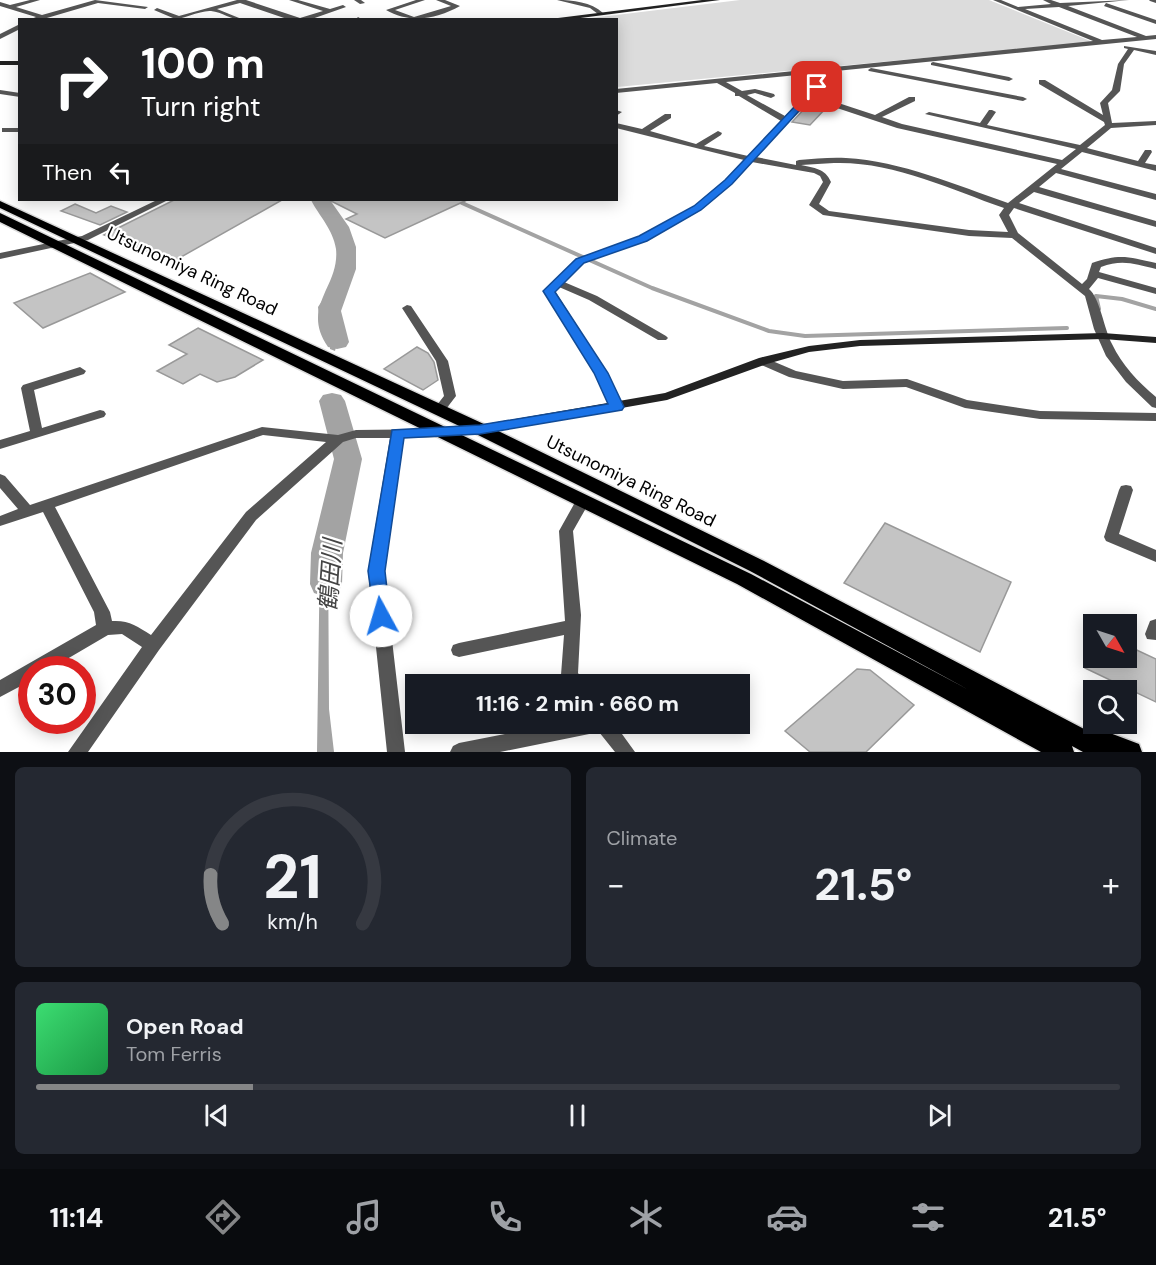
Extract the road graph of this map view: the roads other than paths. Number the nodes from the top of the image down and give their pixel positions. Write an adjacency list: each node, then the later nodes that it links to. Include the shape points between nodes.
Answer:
1 (37, 0): 24 (street)
2 (100, 0): 22 (street); 25 (street)
3 (242, 0): 27 (street); 37 (street)
4 (292, 0): 18 (street)
5 (315, 0): 18 (street)
6 (422, 0): 39 (street, via 389,10)
7 (440, 0): 40 (street, via 457,6)
8 (560, 0): 21 (street)
9 (589, 0): 21 (street)
10 (685, 0): 16 (street)
11 (717, 0): 16 (street)
12 (996, 0): 28 (street)
13 (1046, 0): 23 (street)
14 (1094, 0): 19 (street)
15 (1126, 0): 19 (street)
16 (697, 2): 31 (street)
17 (65, 3): 22 (street)
18 (303, 3): 30 (street)
19 (1102, 3): 23 (street); 42 (street)
20 (0, 4): 24 (street)
21 (579, 4): 31 (street)
22 (81, 5): 32 (street)
23 (1058, 6): 28 (street); 49 (street)
24 (9, 7): 32 (street)
25 (145, 7)
26 (343, 7): 30 (street)
27 (210, 9): 35 (street); 36 (street)
28 (1016, 9): 51 (street)
29 (158, 10): 34 (street)
30 (329, 11): 38 (street)
31 (600, 13): 41 (street)
32 (39, 16): 33 (street)
33 (36, 18)
34 (175, 18)
35 (180, 18)
36 (235, 18)
37 (294, 18)
38 (306, 18)
39 (412, 18)
40 (418, 18)
41 (560, 18)
42 (1156, 22)
43 (18, 27): 45 (street)
44 (0, 32): 45 (street)
45 (10, 32): 46 (street); 47 (street)
46 (18, 32)
47 (0, 37)
48 (1156, 37): 49 (street)
49 (1146, 38): 50 (street); 51 (street)
50 (1156, 42)
51 (1106, 44): 52 (street); 54 (street)
52 (1132, 48): 53 (street); 76 (street, via 1121,64 1116,91 1104,103)
53 (1156, 53)
54 (926, 61): 57 (street); 59 (street)
55 (0, 63): 56 (street)
56 (18, 63)
57 (864, 67): 58 (street); 69 (street)
58 (832, 70): 60 (street); 67 (street)
59 (1009, 79)
60 (719, 81): 62 (street); 64 (street)
61 (1042, 82): 76 (street)
62 (618, 91)
63 (0, 92): 65 (street)
64 (738, 94): 66 (street, via 755,91); 75 (street)
65 (18, 95)
66 (771, 96)
67 (809, 96): 73 (street); 75 (street)
68 (912, 99): 73 (street)
69 (1023, 99)
70 (992, 112): 80 (street)
71 (928, 114): 74 (street)
72 (668, 116): 84 (street)
73 (877, 117): 86 (street)
74 (951, 119): 80 (street); 86 (street)
75 (786, 120): 90 (street)
76 (1109, 123): 79 (street); 88 (street)
77 (1156, 123): 79 (street)
78 (618, 125): 84 (street)
79 (1136, 125): 81 (street)
80 (982, 126): 88 (street)
81 (1156, 129)
82 (5, 130): 83 (street)
83 (18, 130)
84 (645, 131): 87 (street)
85 (718, 133): 87 (street)
86 (937, 134): 91 (street)
87 (698, 146): 90 (street)
88 (1081, 148): 91 (street); 93 (street)
89 (1148, 152): 93 (street)
90 (750, 158): 92 (street); 110 (street, via 698,208 643,238 584,259)
91 (1063, 162): 95 (street)
92 (783, 163): 100 (street, via 858,161); 103 (street, via 824,175 827,182 814,205 826,213 969,233)
93 (1140, 164): 94 (street)
94 (1156, 168)
95 (1054, 170): 96 (street); 97 (street)
96 (1031, 189): 100 (street); 102 (street)
97 (1156, 197)
98 (161, 201): 104 (street)
99 (0, 204): 104 (main road, Utsunomiya Ring Road)
100 (1010, 206): 103 (street, via 1004,215); 106 (street)
101 (0, 217): 105 (main road, Utsunomiya Ring Road)
102 (1156, 224)
103 (1014, 235): 111 (street)
104 (77, 240): 105 (street); 121 (main road, Utsunomiya Ring Road)
105 (56, 245): 107 (street); 125 (main road, Utsunomiya Ring Road)
106 (1156, 251)
107 (0, 256)
108 (1156, 266): 109 (street, via 1113,259 1096,265)
109 (1093, 274): 111 (street); 112 (street)
110 (557, 283): 115 (street, via 593,298); 120 (street, via 549,291 601,373)
111 (1084, 288): 114 (street, via 1090,294)
112 (1156, 291)
113 (407, 308): 121 (street, via 442,361 450,396)
114 (1103, 336): 116 (street); 117 (street, via 860,343 809,349); 119 (street, via 1119,369)
115 (662, 338)
116 (1156, 340)
117 (763, 361): 120 (street, via 667,396); 123 (street, via 793,374 843,385 907,383 965,404 1029,414)
118 (80, 371): 126 (street, via 27,388)
119 (1156, 404)
120 (617, 407): 124 (street)
121 (439, 410): 124 (main road, Utsunomiya Ring Road)
122 (100, 414): 126 (street)
123 (1156, 417)
124 (480, 429): 125 (street); 145 (main road, Utsunomiya Ring Road, via 766,571)
125 (442, 433): 127 (street); 132 (main road, Utsunomiya Ring Road)
126 (37, 434): 129 (street)
127 (397, 434): 128 (street, via 356,434); 149 (street, via 376,571)
128 (338, 439): 133 (street, via 262,432); 139 (street, via 251,516)
129 (0, 445)
130 (0, 479): 134 (street)
131 (1126, 490): 136 (street, via 1111,537)
132 (583, 501): 137 (street, via 566,531); 145 (main road, Utsunomiya Ring Road)
133 (47, 505): 134 (street); 138 (street, via 102,612)
134 (28, 512): 135 (street)
135 (0, 521)
136 (1156, 556)
137 (573, 626): 140 (street); 142 (street)
138 (105, 628): 139 (street, via 125,627); 141 (street)
139 (153, 645): 148 (street)
140 (459, 650)
141 (57, 656)
142 (569, 674)
143 (18, 679): 144 (street)
144 (0, 689)
145 (1021, 717): 152 (main road); 153 (main road, Utsunomiya Ring Road); 154 (main road, Utsunomiya Ring Road); 155 (main road)
146 (548, 734): 150 (street)
147 (611, 734): 151 (street)
148 (77, 752)
149 (396, 752)
150 (459, 752)
151 (626, 752)
152 (1052, 752)
153 (1063, 752)
154 (1104, 752)
155 (1131, 752)

